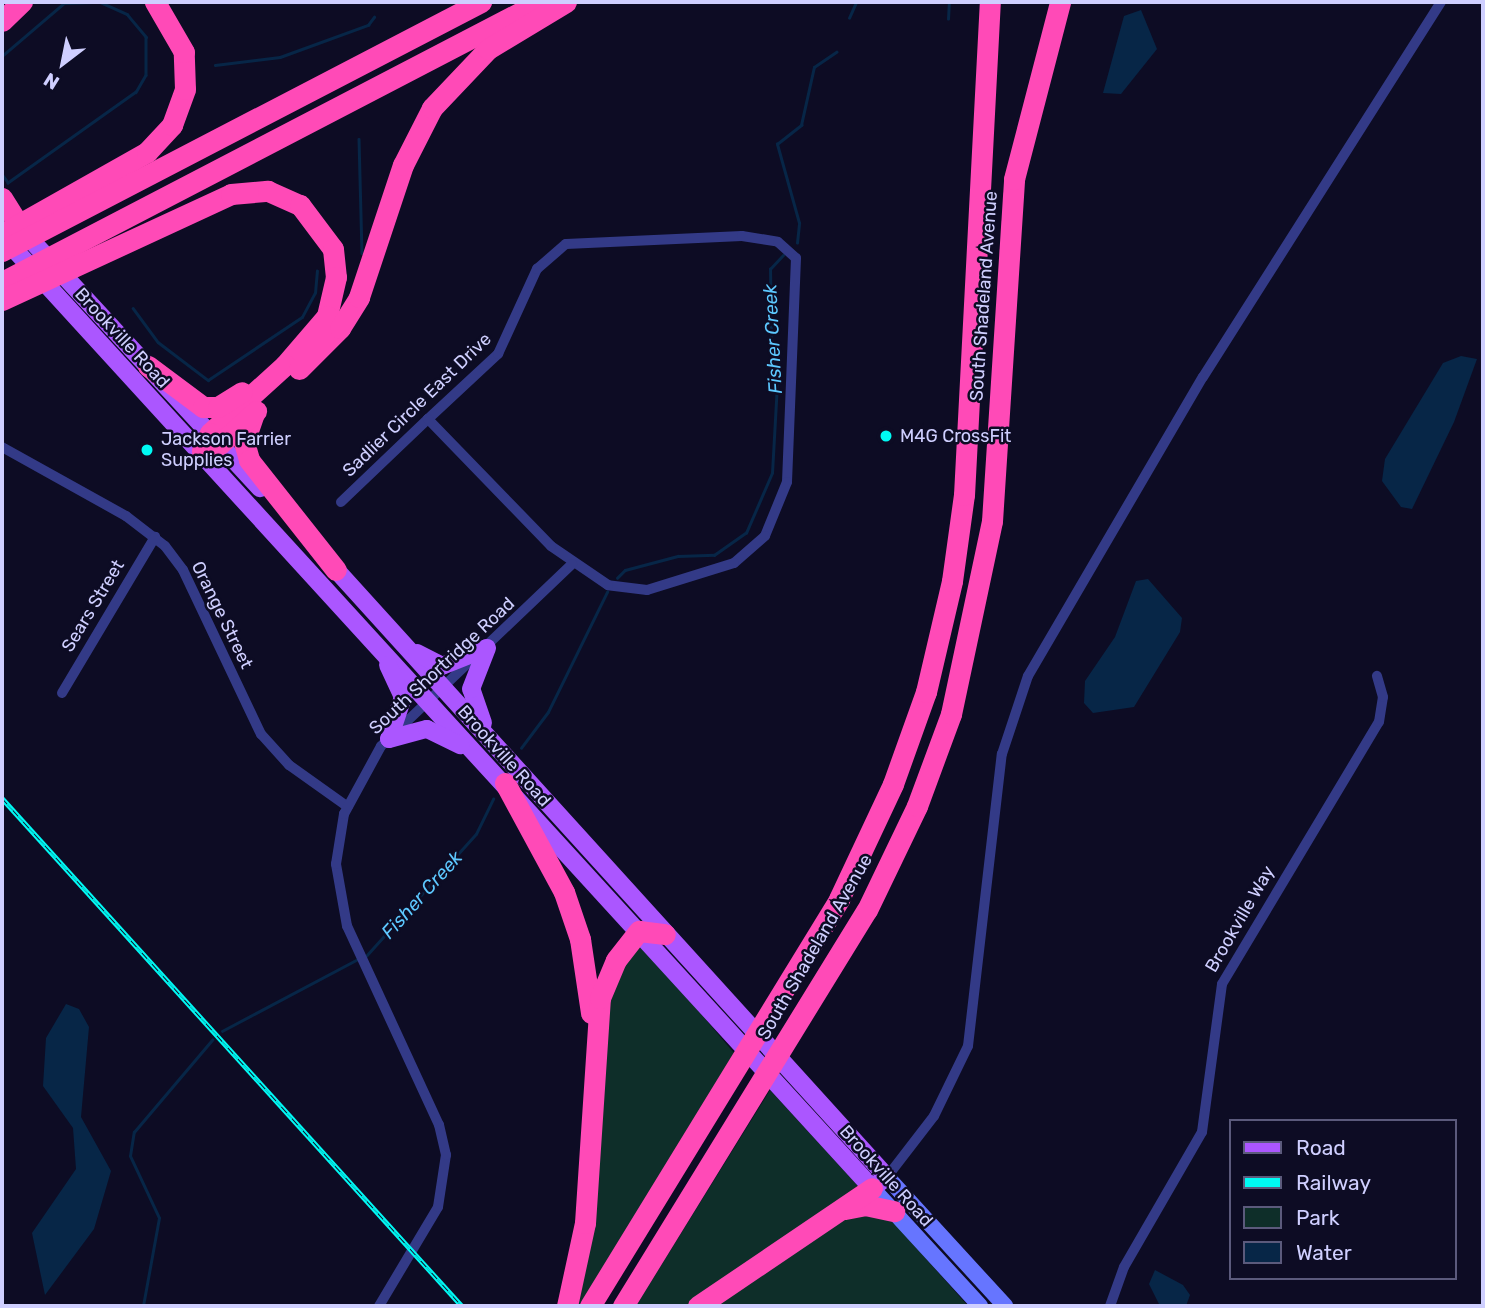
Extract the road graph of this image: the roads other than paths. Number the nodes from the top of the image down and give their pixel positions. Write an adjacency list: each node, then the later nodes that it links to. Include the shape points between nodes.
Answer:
1 (22, 2): 9 (highway)
2 (155, 2): 12 (highway, via 177,32 185,63 172,125 147,152)
3 (481, 2): 12 (highway)
4 (540, 2): 15 (highway)
5 (566, 2): 19 (highway, via 488,49 443,93 403,165 353,309)
6 (990, 2): 47 (highway, South Shadeland Avenue, via 964,495 926,692 893,785 838,899)
7 (1060, 2): 48 (highway, South Shadeland Avenue, via 1015,172 992,521 972,635 942,739 867,911)
8 (1441, 2): 42 (street, via 1203,377 1024,683 1000,770 970,1039 946,1097)
9 (2, 21)
10 (2, 198): 13 (highway)
11 (2, 208): 13 (main road, Brookville Road)
12 (45, 220): 13 (highway); 14 (highway)
13 (8, 232): 18 (main road, Brookville Road); 21 (main road, Brookville Road)
14 (2, 251)
15 (77, 254): 16 (highway); 17 (highway, via 230,194 279,194 309,212 333,249 333,298)
16 (7, 288)
17 (312, 336): 18 (highway, via 218,407 193,404); 21 (highway)
18 (148, 366): 21 (main road, Brookville Road)
19 (258, 409): 21 (highway); 26 (highway, via 245,433 249,460)
20 (428, 419): 23 (street, Sadlier Circle East Drive); 25 (street); 25 (street, Sadlier Circle East Drive, via 503,349 532,278 549,255 570,242 608,237 742,236 792,251 799,271 790,459 768,531 734,563 647,590 618,589)
21 (211, 443): 26 (main road, Brookville Road); 27 (main road, Brookville Road)
22 (2, 447): 24 (street, Orange Street)
23 (341, 502)
24 (155, 537): 31 (street, Sears Street); 37 (street, Orange Street, via 183,570 261,734 289,765)
25 (572, 564): 29 (street, South Shortridge Road)
26 (336, 570): 28 (main road, Brookville Road)
27 (370, 635): 32 (main road, Brookville Road); 33 (main road, via 403,697)
28 (398, 639): 29 (main road, via 442,666); 32 (main road, Brookville Road)
29 (487, 648): 32 (street, South Shortridge Road); 34 (main road, via 471,689)
30 (1377, 676): 52 (street, Brookville Way, via 1383,700 1376,728 1222,984 1202,1132 1124,1267)
31 (62, 693)
32 (437, 696): 33 (street, South Shortridge Road); 34 (main road, Brookville Road); 35 (main road, Brookville Road)
33 (389, 738): 35 (main road, via 434,730); 37 (street, South Shortridge Road)
34 (494, 743): 39 (main road, Brookville Road)
35 (477, 753): 36 (main road, Brookville Road)
36 (505, 783): 38 (main road, Brookville Road); 40 (highway, via 572,913 585,967)
37 (348, 807): 45 (street, South Shortridge Road, via 336,863 354,942 439,1125 446,1155 438,1207)
38 (639, 931): 39 (highway); 40 (highway, via 603,990); 41 (main road, Brookville Road, via 729,1031)
39 (665, 934): 41 (main road, Brookville Road, via 738,1014)
40 (594, 1058): 46 (highway, via 585,1223)
41 (792, 1086): 42 (main road, Brookville Road)
42 (879, 1182): 43 (highway); 44 (main road, Brookville Road); 51 (main road, Brookville Road)
43 (839, 1211): 44 (highway, via 859,1205); 49 (highway)
44 (894, 1211): 50 (main road, Brookville Road)
45 (379, 1306)
46 (566, 1306)
47 (590, 1306)
48 (623, 1306)
49 (698, 1306)
50 (980, 1306)
51 (1004, 1306)
52 (1110, 1306)

